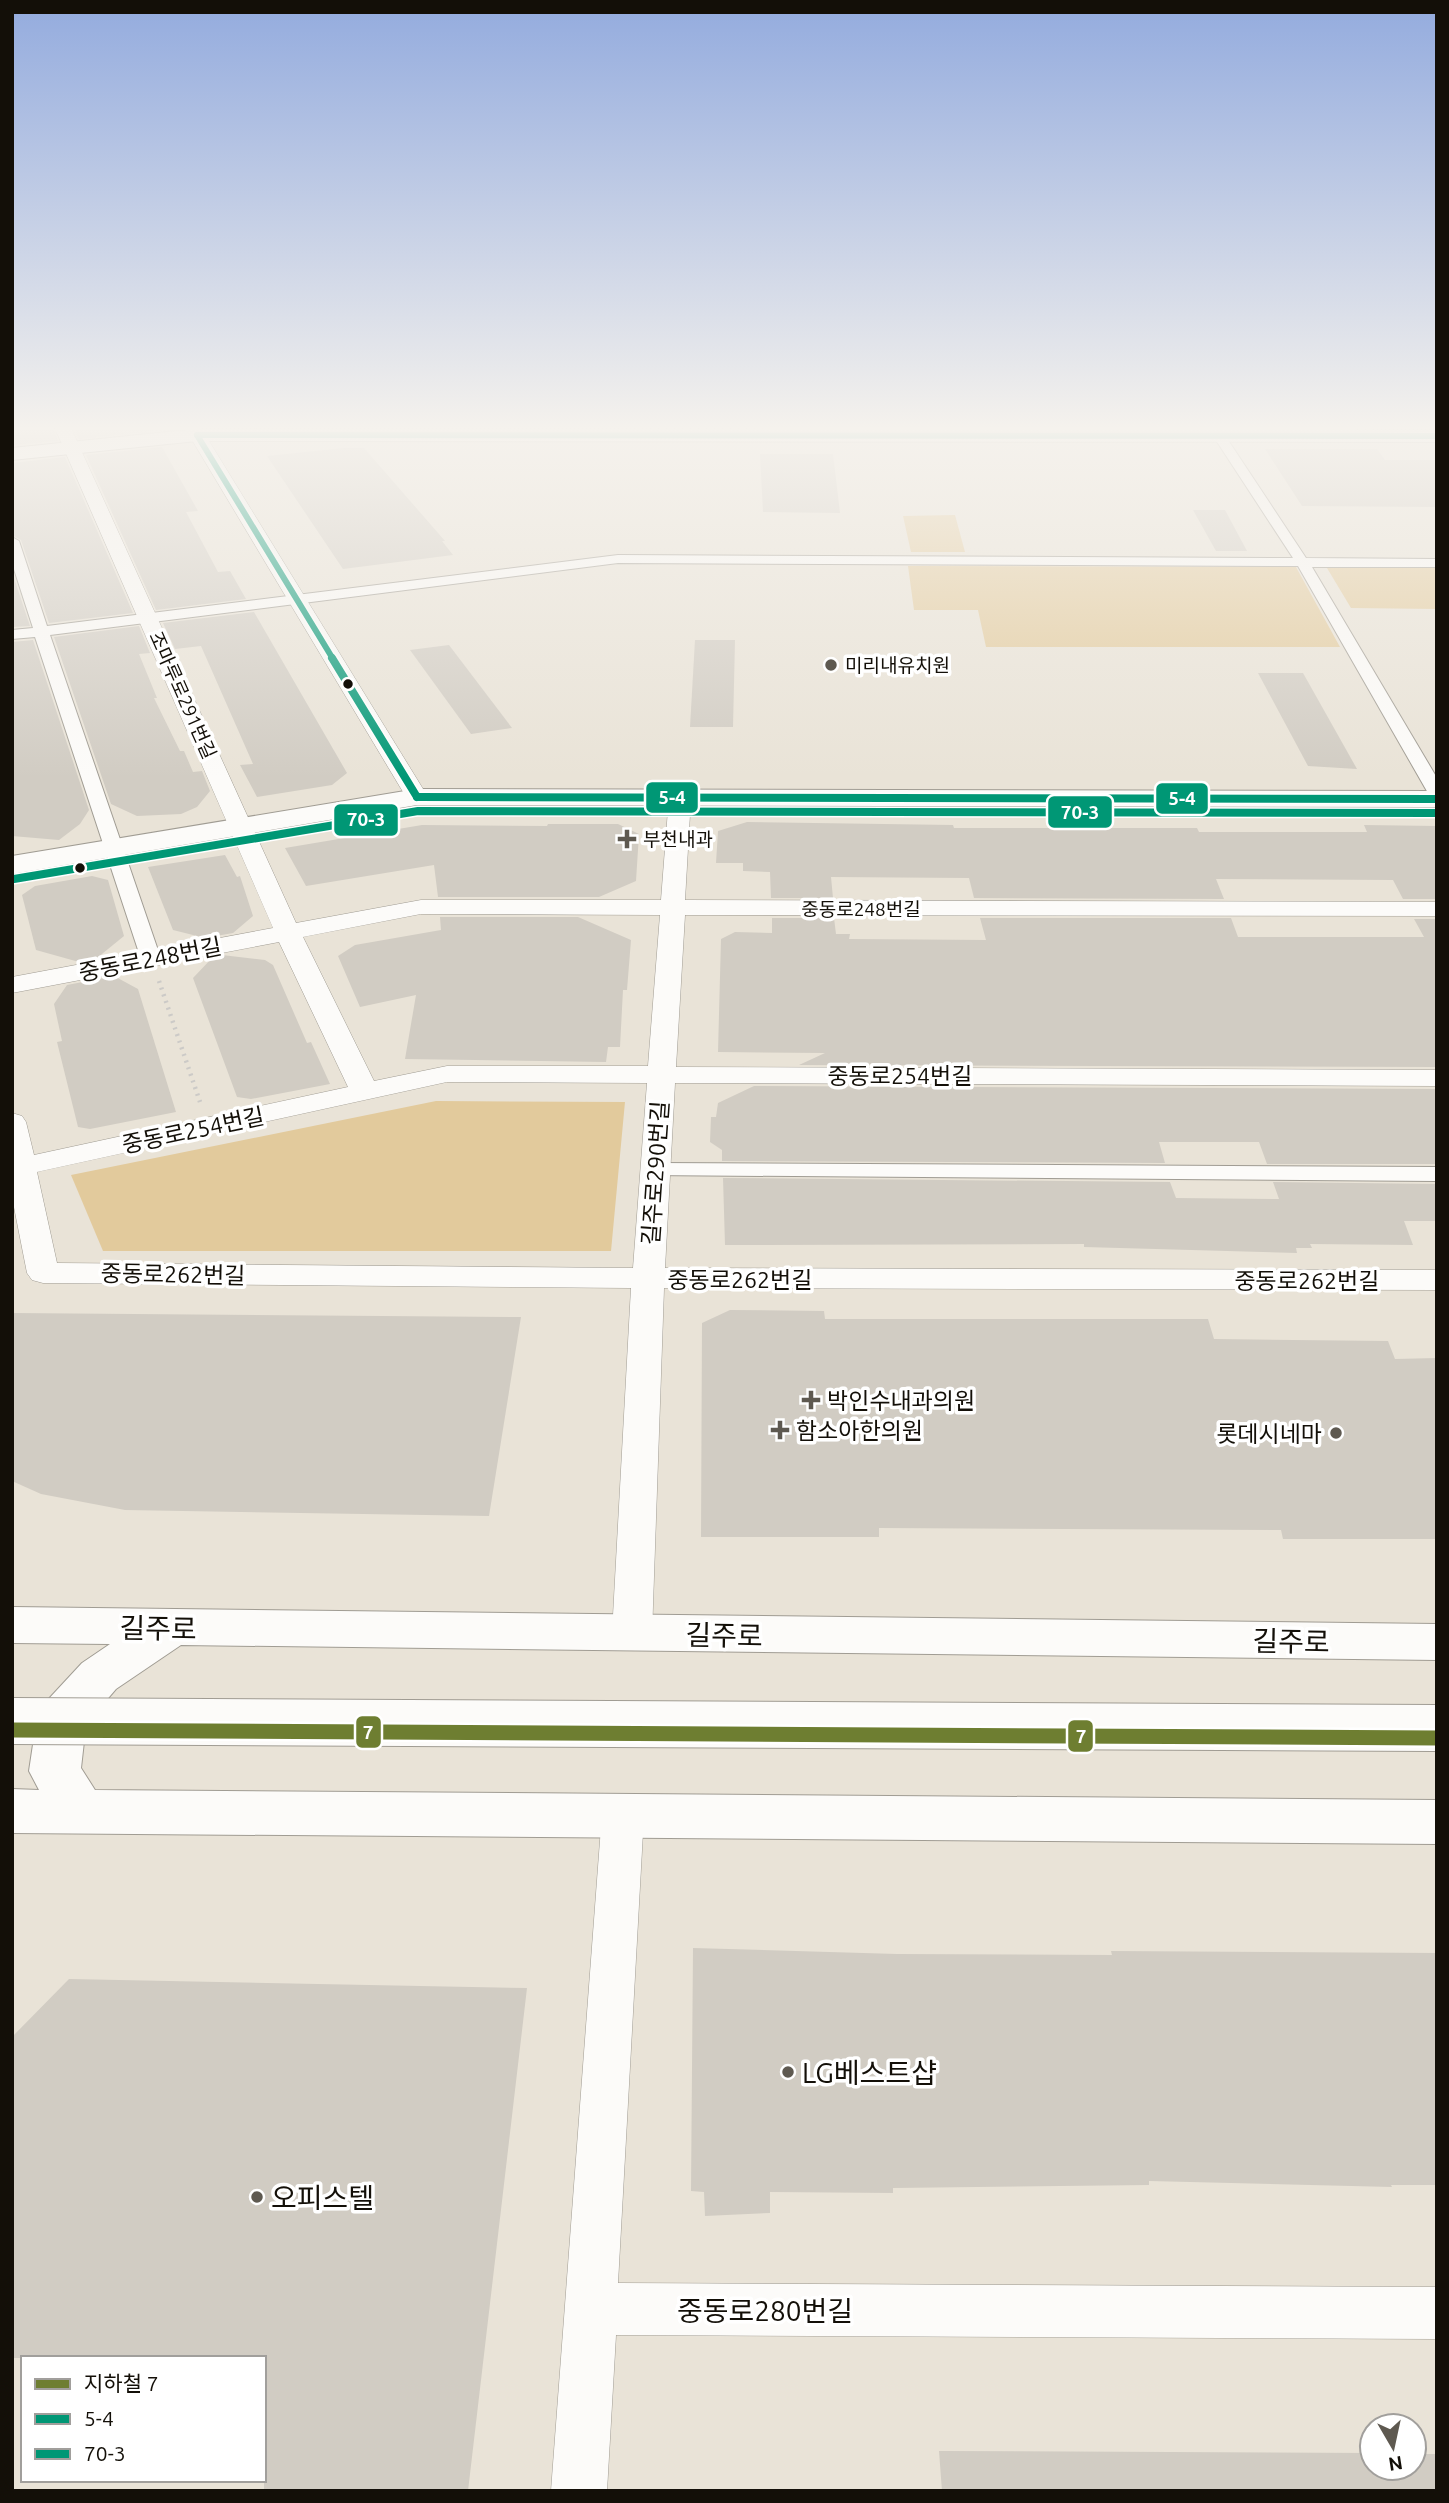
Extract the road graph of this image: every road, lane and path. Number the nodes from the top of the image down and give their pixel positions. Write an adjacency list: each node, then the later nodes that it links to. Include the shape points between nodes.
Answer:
1 (13, 545): 9 (street)
2 (115, 545): 8 (street, 조마루로291번길)
3 (264, 545): 7 (street)
4 (1291, 545): 5 (street)
5 (1302, 562): 6 (street); 7 (street, via 618,559); 11 (street)
6 (1437, 563)
7 (297, 599): 8 (street); 12 (street)
8 (148, 618): 9 (street); 15 (street, 조마루로291번길)
9 (43, 631): 10 (street); 16 (street)
10 (12, 635)
11 (1437, 793)
12 (417, 797): 13 (street); 15 (street)
13 (680, 797): 14 (street); 18 (street, 길주로290번길)
14 (1437, 799)
15 (242, 826): 16 (street); 20 (street)
16 (112, 849): 17 (street); 21 (street)
17 (12, 865)
18 (672, 909): 19 (street, 중동로248번길); 20 (street, 중동로248번길, via 421,907); 23 (street, 길주로290번길)
19 (1437, 909)
20 (288, 933): 21 (street, 중동로248번길); 25 (street)
21 (151, 959): 22 (street, 중동로248번길); 27 (path)
22 (12, 985)
23 (662, 1074): 24 (street, 중동로254번길); 25 (street, 중동로254번길, via 447,1074); 29 (street, 길주로290번길)
24 (1437, 1078)
25 (365, 1092): 27 (street, 중동로254번길)
26 (12, 1122): 28 (street)
27 (208, 1126): 28 (street, 중동로254번길)
28 (21, 1167): 31 (street, 중동로262번길, via 43,1273)
29 (655, 1170): 30 (street); 31 (street, 길주로290번길)
30 (1437, 1174)
31 (648, 1279): 32 (street, 중동로262번길); 35 (street, 길주로290번길)
32 (1437, 1280)
33 (12, 1625): 34 (street, 길주로)
34 (169, 1629): 35 (street, 길주로); 40 (street, via 99,1676 62,1718 55,1771)
35 (632, 1634): 36 (street, 길주로)
36 (1437, 1642)
37 (12, 1721): 38 (street, bridge)
38 (1437, 1728)
39 (13, 1812): 40 (street)
40 (81, 1812): 41 (street)
41 (624, 1814): 42 (street); 43 (street)
42 (1437, 1822)
43 (590, 2309): 44 (street, 중동로280번길); 45 (street)
44 (1437, 2313)
45 (579, 2491)

